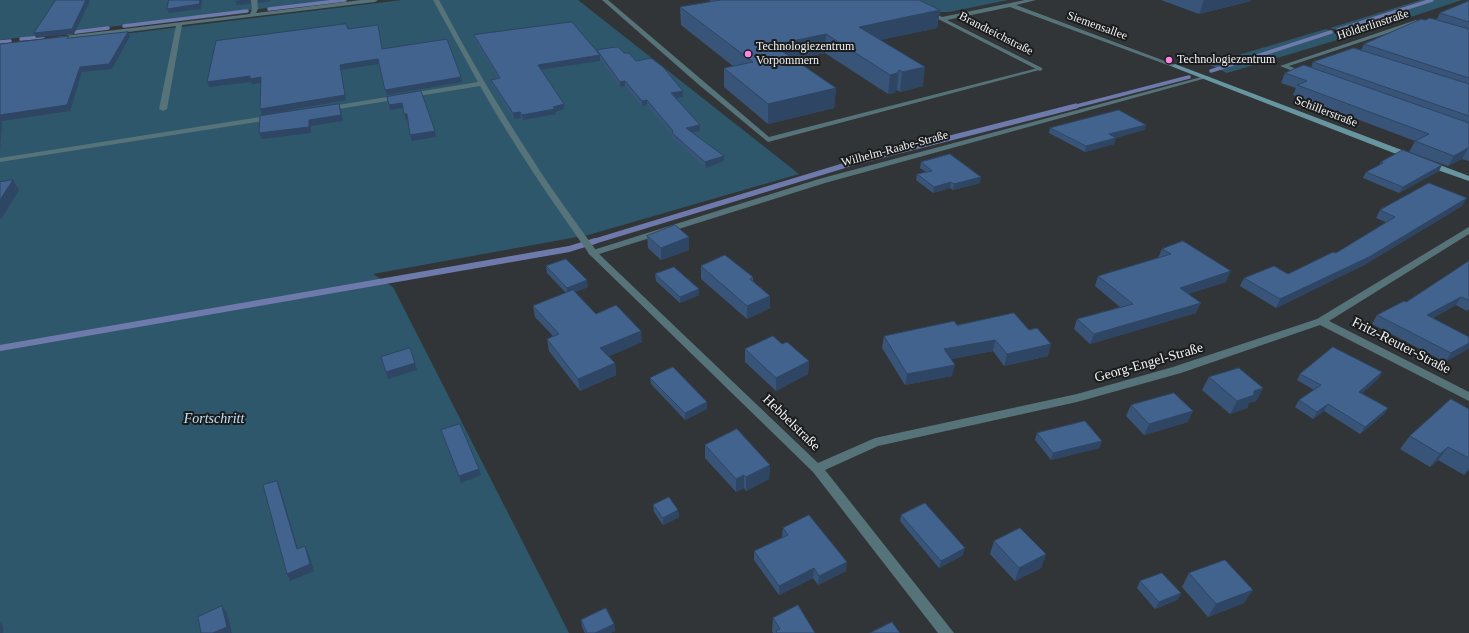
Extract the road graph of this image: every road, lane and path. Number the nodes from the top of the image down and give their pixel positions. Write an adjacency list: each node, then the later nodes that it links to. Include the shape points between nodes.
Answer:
1 (254, 0): 8 (street)
2 (375, 0): 8 (street)
3 (436, 0): 18 (street, Hebbelstraße)
4 (605, 0): 9 (street, Brandteichstraße, via 768,140 1040,69)
5 (904, 0): 9 (street, Brandteichstraße)
6 (1033, 0): 7 (street)
7 (1010, 5): 9 (street, Brandteichstraße); 15 (street, Siemensallee)
8 (253, 14): 11 (street)
9 (942, 19)
10 (1420, 21): 13 (street, Hölderlinstraße)
11 (179, 24): 12 (street); 19 (street)
12 (50, 40)
13 (1336, 49): 14 (street); 16 (street, Hölderlinstraße, via 1283,66)
14 (1343, 52)
15 (1175, 66): 17 (street, Schillerstraße)
16 (1313, 76)
17 (1207, 78): 23 (street, Schillerstraße); 25 (street, Wilhelm-Raabe-Straße)
18 (481, 84): 20 (street); 25 (street, Hebbelstraße, via 540,179)
19 (162, 109)
20 (315, 110)
21 (284, 115): 22 (street)
22 (0, 160)
23 (1469, 179)
24 (1469, 230): 26 (street, Georg-Engel-Straße)
25 (588, 245): 28 (street, Hebbelstraße)
26 (1321, 321): 27 (street, Fritz-Reuter-Straße); 28 (street, Georg-Engel-Straße, via 1192,365 1077,398 875,442)
27 (1469, 397)
28 (817, 469): 29 (street, Hebbelstraße)
29 (946, 633)

